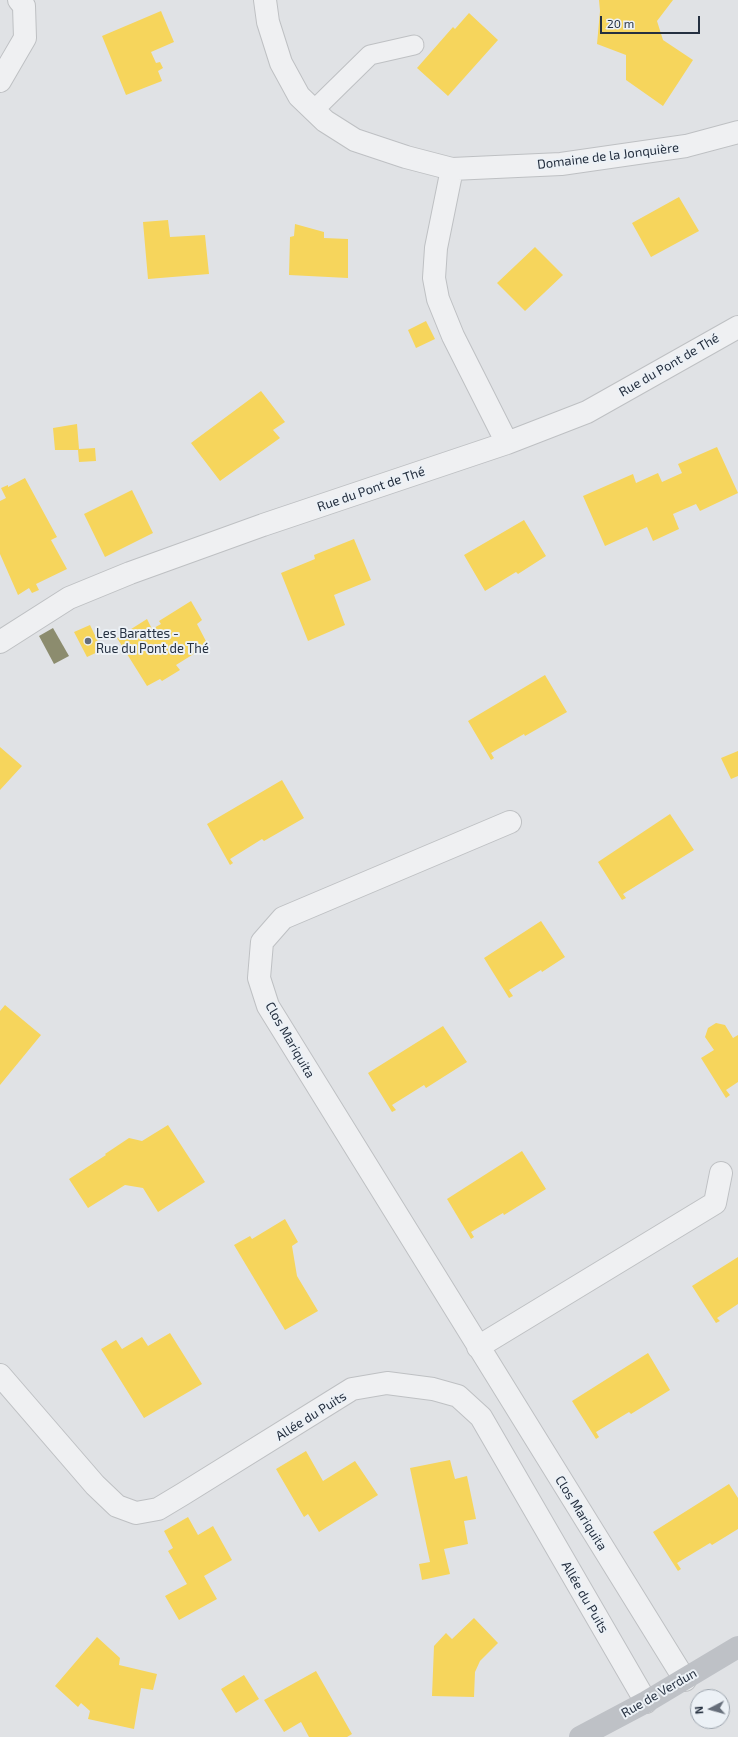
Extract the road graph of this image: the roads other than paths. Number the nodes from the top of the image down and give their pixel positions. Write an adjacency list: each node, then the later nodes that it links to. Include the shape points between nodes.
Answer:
1 (19, 0): 4 (street, via 24,6 25,38)
2 (265, 0): 5 (street, Domaine de la Jonquière, via 268,22 281,63 299,96)
3 (414, 45): 5 (lane, via 370,54)
4 (0, 81)
5 (314, 110): 7 (street, Domaine de la Jonquière, via 325,121 355,140)
6 (738, 132): 7 (street, Domaine de la Jonquière, via 686,146 561,164)
7 (452, 169): 9 (street, via 436,248 434,278 438,299)
8 (738, 326): 9 (street, Rue du Pont de Thé, via 587,412)
9 (507, 443): 10 (street, Rue du Pont de Thé, via 263,525 130,573 69,598)
10 (0, 642)
11 (510, 822): 13 (street, Clos Mariquita, via 283,918 262,942 259,978 268,1006)
12 (721, 1173): 13 (street, via 715,1202)
13 (478, 1347): 16 (street, Clos Mariquita)
14 (0, 1375): 17 (street, Allée du Puits, via 95,1485 117,1506 136,1513 158,1509 352,1389 388,1383 433,1389 458,1396 481,1417)
15 (738, 1647): 16 (main road, Rue de Verdun)
16 (685, 1680): 17 (main road, Rue de Verdun)
17 (646, 1702): 18 (main road, Rue de Verdun)
18 (580, 1737)

